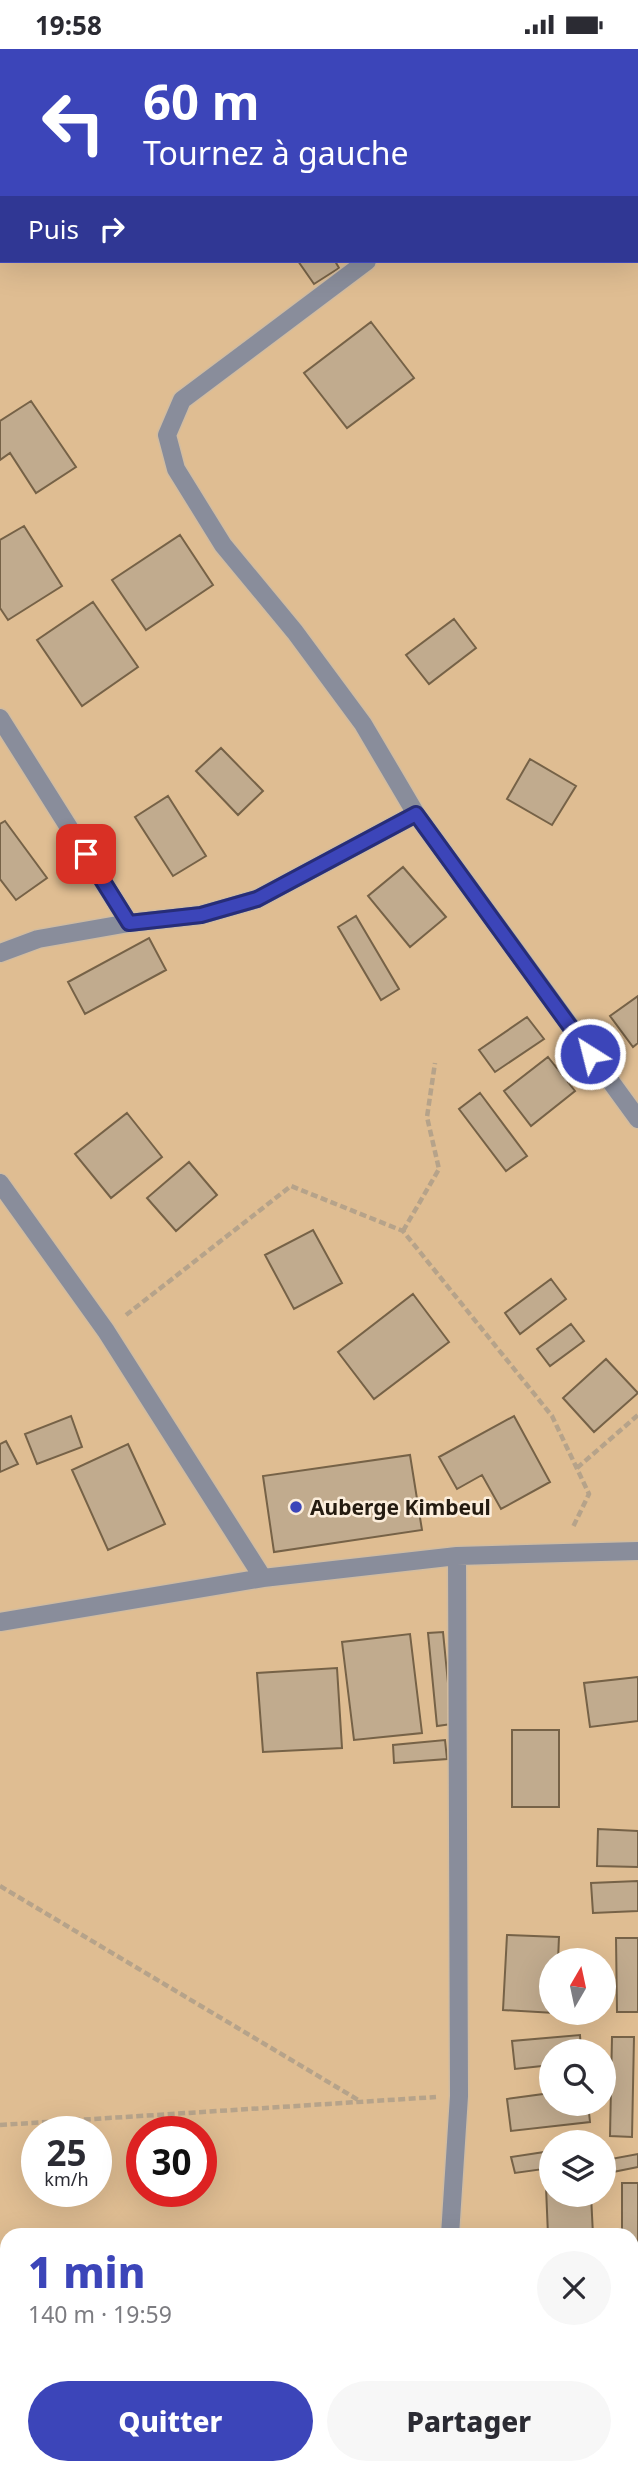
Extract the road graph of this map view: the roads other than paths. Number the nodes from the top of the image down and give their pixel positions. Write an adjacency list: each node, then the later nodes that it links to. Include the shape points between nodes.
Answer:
1 (364, 263): 3 (street, via 182,400 167,435 176,470 223,545 363,724)
2 (0, 718): 4 (street)
3 (416, 814): 4 (street, via 257,899 201,915); 6 (street)
4 (129, 923): 5 (street, via 38,939)
5 (0, 953)
6 (638, 1119)
7 (0, 1183): 10 (street, via 106,1331)
8 (638, 1551): 9 (street)
9 (457, 1556): 10 (street); 12 (street, via 459,2096)
10 (263, 1578): 11 (street)
11 (0, 1622)
12 (450, 2228)

